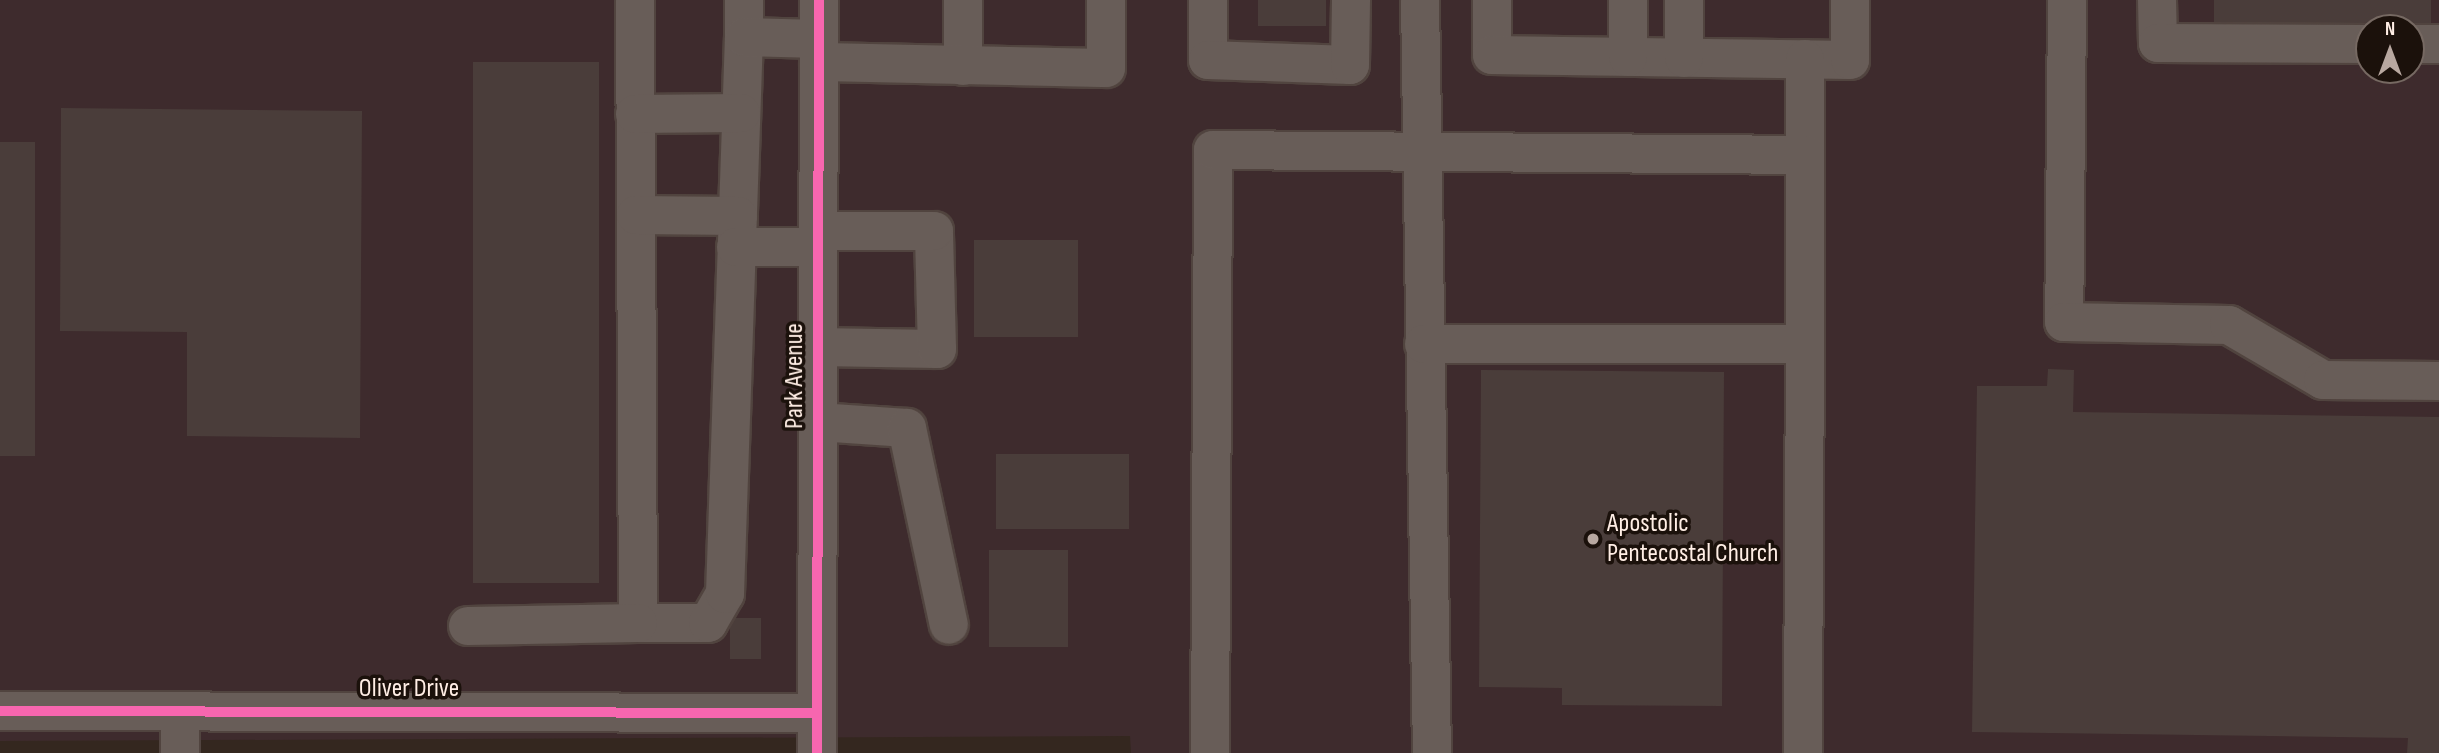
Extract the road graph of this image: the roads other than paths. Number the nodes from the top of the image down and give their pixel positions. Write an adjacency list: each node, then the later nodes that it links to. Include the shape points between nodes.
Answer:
1 (635, 0): 23 (street)
2 (744, 0): 15 (street)
3 (819, 0): 17 (street, Park Avenue)
4 (963, 0): 21 (street)
5 (1106, 0): 21 (street, via 1106,68)
6 (1208, 0): 7 (street, via 1208,60 1350,65)
7 (1352, 0)
8 (1420, 0): 24 (street)
9 (1492, 0): 18 (street, via 1492,55)
10 (1628, 0): 18 (street)
11 (1684, 0): 19 (street)
12 (1850, 0): 20 (street, via 1850,60)
13 (2067, 0): 32 (street, via 2064,322 2229,325 2323,380)
14 (2157, 0): 16 (street, via 2158,43)
15 (744, 37): 17 (street); 22 (street)
16 (2355, 44)
17 (819, 51): 21 (street); 28 (street, Park Avenue)
18 (1628, 57): 19 (street)
19 (1684, 58): 20 (street)
20 (1805, 59): 25 (street)
21 (963, 66)
22 (741, 113): 23 (street); 27 (street)
23 (635, 114): 26 (street)
24 (1422, 149): 25 (street); 29 (street); 42 (street, via 1213,150)
25 (1805, 155): 30 (street)
26 (636, 215): 27 (street); 34 (street)
27 (737, 231): 28 (street); 34 (street, via 724,594 708,624)
28 (818, 239): 31 (street, Park Avenue); 31 (street, via 934,232 937,349)
29 (1424, 344): 30 (street); 43 (street)
30 (1805, 344): 44 (street)
31 (818, 347): 33 (street, Park Avenue)
32 (2439, 381)
33 (818, 422): 35 (street, via 907,428); 39 (street, Park Avenue)
34 (638, 624): 36 (street)
35 (949, 625)
36 (468, 626)
37 (0, 711): 38 (street, Oliver Drive)
38 (180, 712): 39 (street, Oliver Drive); 40 (street)
39 (817, 712): 41 (street, Park Avenue)
40 (180, 753)
41 (817, 753)
42 (1210, 753)
43 (1432, 753)
44 (1803, 753)

